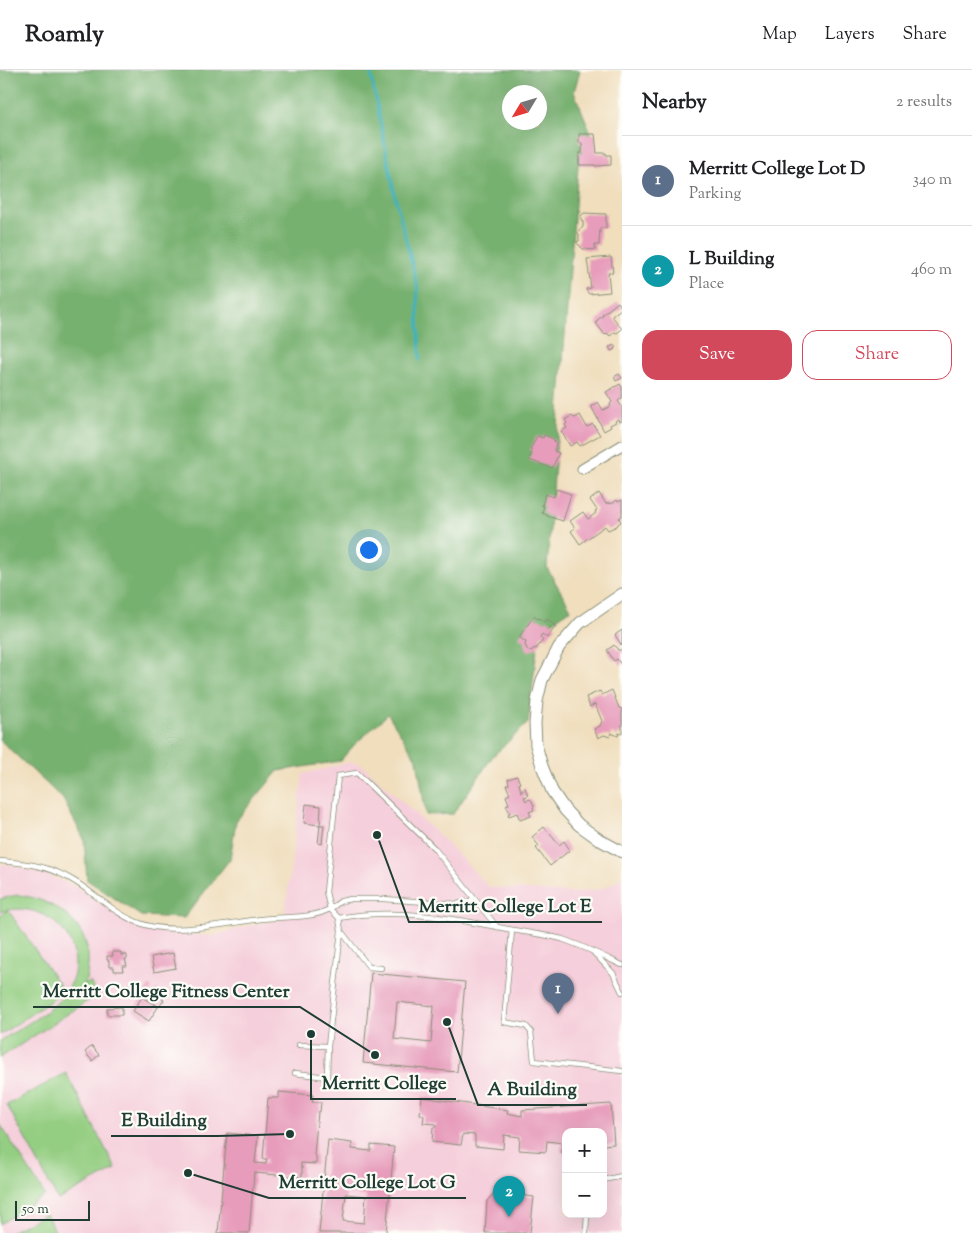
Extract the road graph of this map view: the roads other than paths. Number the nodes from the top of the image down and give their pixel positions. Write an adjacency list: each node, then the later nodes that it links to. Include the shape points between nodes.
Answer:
1 (622, 445): 2 (street)
2 (582, 469)
3 (622, 594): 4 (street, via 580,623 559,647 542,680 535,723 536,744 552,791 579,825)
4 (622, 852)
5 (0, 861): 7 (lane, via 46,868 67,877 138,923 160,928 195,928 312,915)
6 (474, 898): 7 (lane, via 457,904 350,899 340,901); 7 (lane, via 434,848 356,773 338,776 326,892); 9 (lane)
7 (330, 909): 8 (lane)
8 (339, 918): 9 (lane, via 399,914); 11 (lane)
9 (497, 927): 10 (lane)
10 (512, 930): 12 (lane, via 562,939); 18 (lane, via 504,1022 526,1026 531,1032 534,1061)
11 (340, 931): 14 (lane, via 369,967); 17 (lane)
12 (590, 950): 13 (lane); 15 (lane, via 613,973)
13 (622, 965)
14 (381, 968)
15 (622, 992)
16 (299, 1045): 17 (lane)
17 (328, 1046): 19 (lane, via 327,1077)
18 (622, 1071)
19 (296, 1073)
20 (622, 1176): 21 (lane)
21 (607, 1179)
22 (587, 1218): 23 (lane)
23 (586, 1233)

